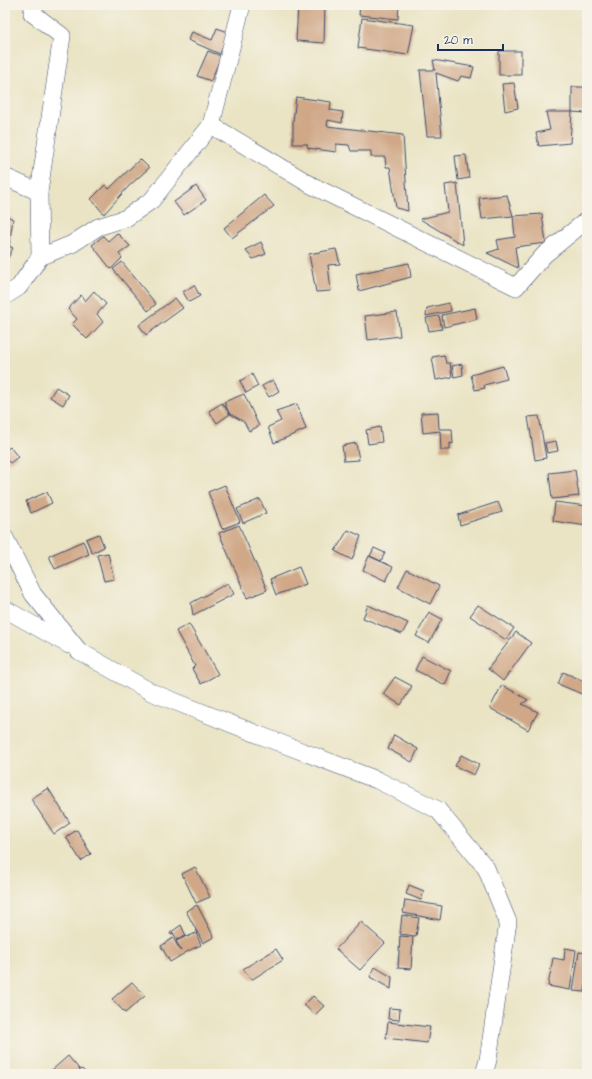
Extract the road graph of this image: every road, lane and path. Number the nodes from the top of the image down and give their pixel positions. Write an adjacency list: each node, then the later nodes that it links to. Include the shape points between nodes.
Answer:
1 (242, 5): 3 (street)
2 (28, 8): 5 (street, via 62,36)
3 (211, 125): 6 (street, via 311,185 516,287 544,255); 7 (street, via 152,200 126,218 98,227 72,244)
4 (5, 178): 5 (street)
5 (39, 192): 7 (street)
6 (587, 220)
7 (40, 257): 8 (street, via 19,287)
8 (5, 296)
9 (5, 538): 11 (street, via 33,594)
10 (5, 609): 11 (street)
11 (79, 651): 12 (street, via 151,692 377,780 438,810 486,868 508,922)
12 (484, 1074)

